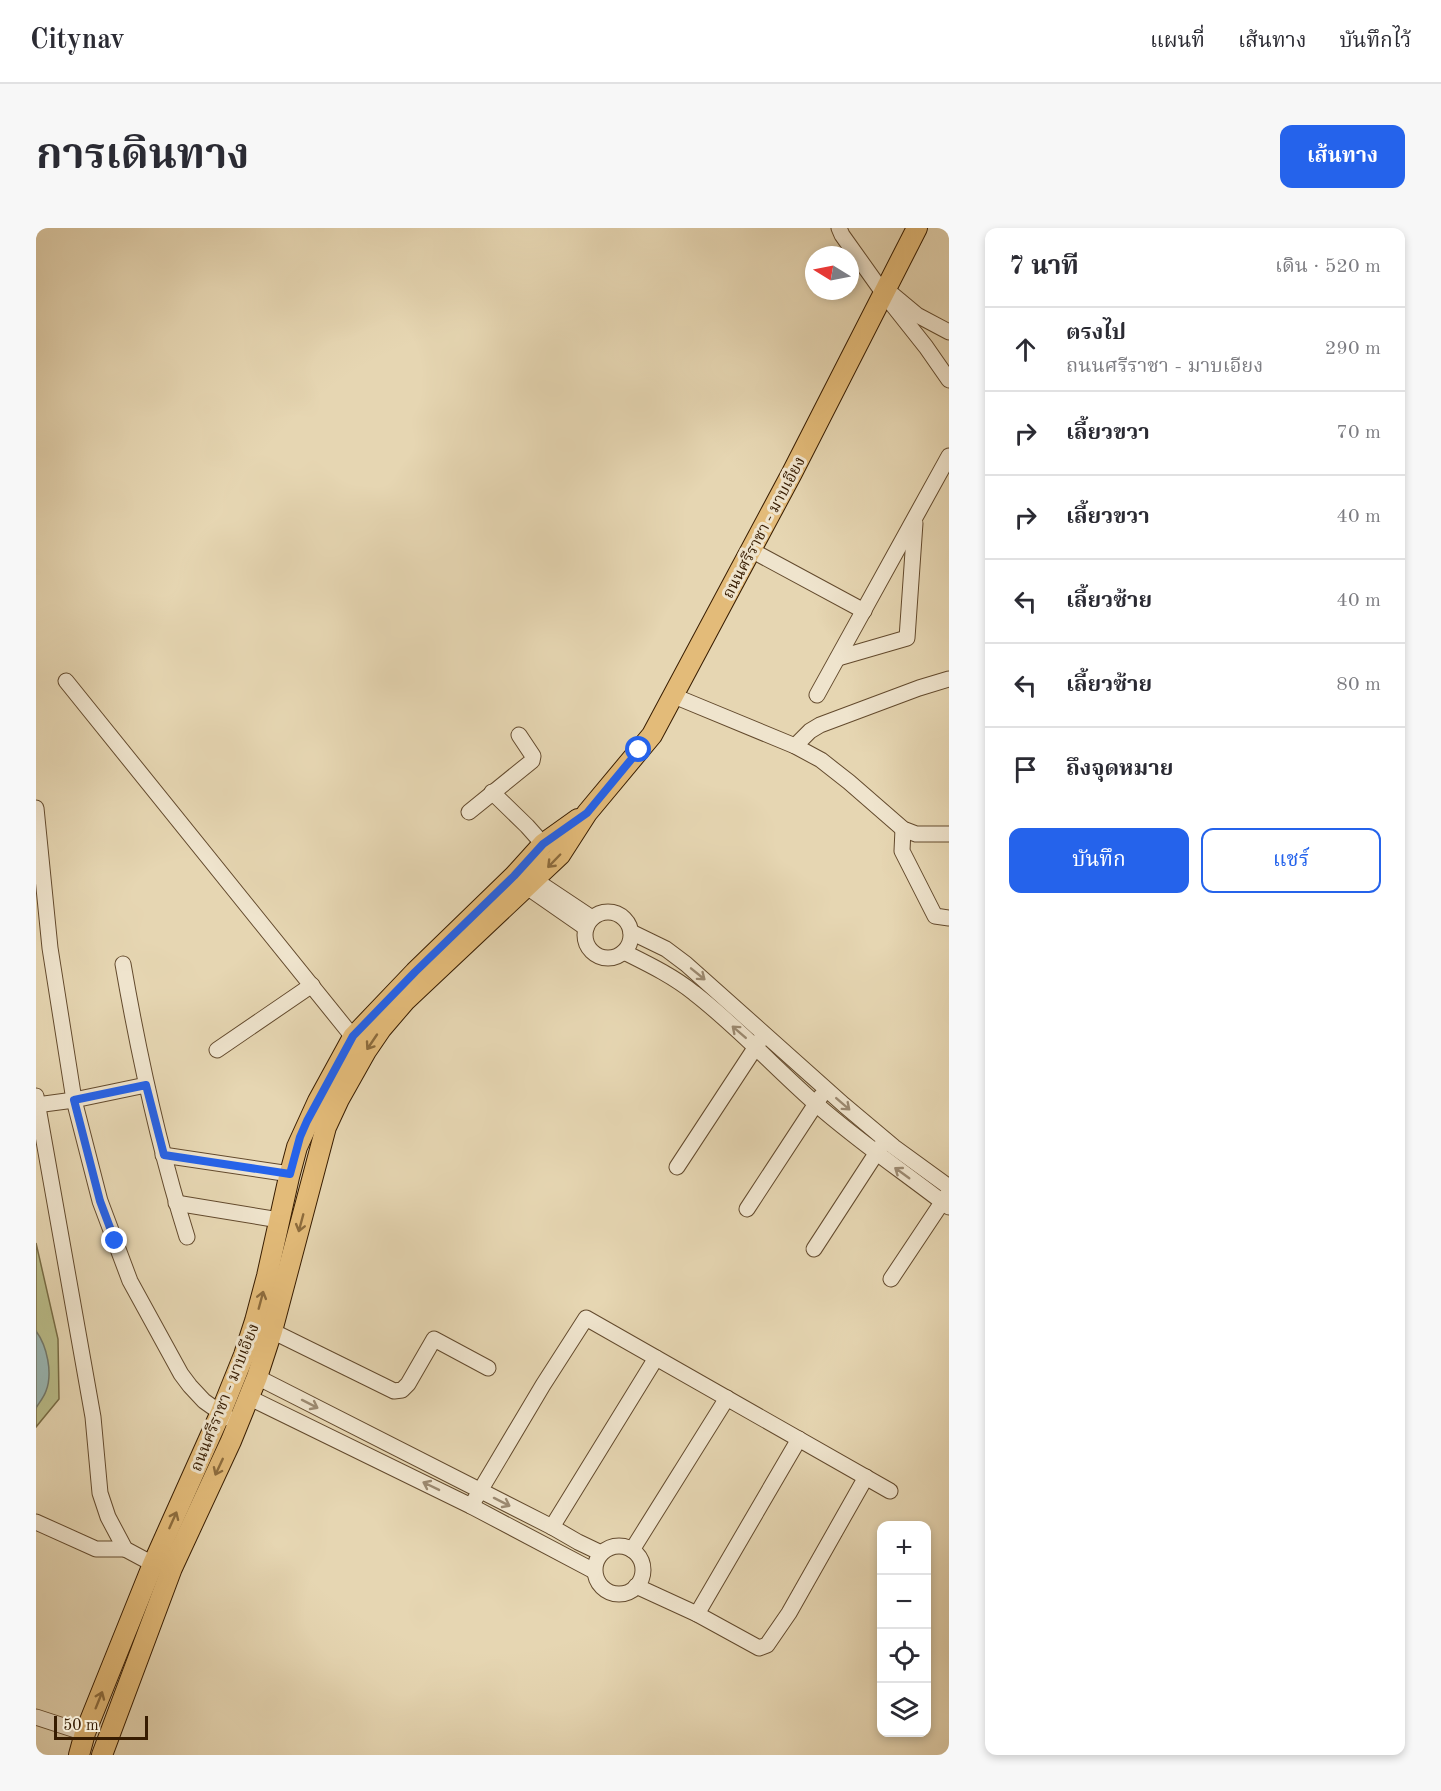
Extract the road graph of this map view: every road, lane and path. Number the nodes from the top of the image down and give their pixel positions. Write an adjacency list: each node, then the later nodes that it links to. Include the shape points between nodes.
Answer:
1 (839, 228): 3 (street)
2 (918, 228): 3 (main road, ถนนศรีราชา - มาบเอียง)
3 (885, 291): 4 (street); 5 (street); 8 (main road, ถนนศรีราชา - มาบเอียง)
4 (949, 332)
5 (949, 380)
6 (949, 456): 7 (street)
7 (915, 518): 9 (street); 10 (street, via 907,638)
8 (751, 550): 9 (street); 14 (main road, ถนนศรีราชา - มาบเอียง)
9 (864, 611): 10 (street)
10 (838, 658): 13 (street)
11 (949, 679): 16 (street, via 820,725)
12 (66, 681): 33 (street)
13 (817, 695)
14 (674, 696): 16 (street); 20 (main road, ถนนศรีราชา - มาบเอียง, via 652,735)
15 (519, 735): 17 (street, via 533,759)
16 (795, 746): 22 (street, via 821,760)
17 (492, 792): 19 (street); 24 (street)
18 (36, 808): 21 (street)
19 (469, 812)
20 (587, 813): 24 (main road, ถนนศรีราชา - มาบเอียง); 25 (main road, ถนนศรีราชา - มาบเอียง, one-way to 25, via 560,855)
21 (36, 817): 40 (street, via 50,948)
22 (903, 829): 23 (street, via 916,834); 26 (street, via 902,851 935,916)
23 (949, 834)
24 (543, 844): 25 (main road, ถนนศรีราชา - มาบเอียง)
25 (524, 878): 27 (street); 35 (main road, ถนนศรีราชา - มาบเอียง, via 415,972); 56 (main road, ถนนศรีราชา - มาบเอียง, one-way to 56, via 381,1029 339,1099 326,1127)
26 (949, 918)
27 (589, 923): 28 (street, via 599,913 613,912 626,919); 29 (street, via 585,939 598,955 611,958)
28 (631, 933): 29 (street); 30 (street)
29 (624, 952): 32 (street)
30 (677, 958): 32 (street); 34 (street, one-way to 34)
31 (123, 964): 38 (street)
32 (668, 975): 36 (street, one-way to 32)
33 (312, 985): 35 (street); 37 (street)
34 (765, 1034): 36 (street); 39 (street)
35 (353, 1036): 47 (main road, ถนนศรีราชา - มาบเอียง, via 307,1121)
36 (756, 1047): 42 (street); 46 (street)
37 (217, 1050)
38 (146, 1085): 40 (street); 45 (street)
39 (826, 1089): 42 (street); 43 (street, one-way to 43)
40 (74, 1100): 41 (street); 62 (street, via 100,1201 130,1281 181,1374 204,1401)
41 (36, 1102): 71 (street, via 93,1417 100,1493)
42 (815, 1103): 44 (street); 51 (street)
43 (885, 1140): 44 (street); 48 (street)
44 (875, 1153): 49 (street, one-way to 44); 54 (street)
45 (164, 1155): 47 (street); 50 (street)
46 (677, 1167)
47 (290, 1174): 52 (main road, ถนนศรีราชา - มาบเอียง)
48 (949, 1187)
49 (947, 1201): 55 (street)
50 (176, 1203): 52 (street); 53 (street)
51 (747, 1209)
52 (279, 1220): 62 (main road, ถนนศรีราชา - มาบเอียง, one-way to 52, via 255,1321)
53 (187, 1237)
54 (814, 1249)
55 (891, 1279)
56 (272, 1331): 58 (street, via 394,1391 408,1384 434,1339); 59 (main road, ถนนศรีราชา - มาบเอียง)
57 (656, 1358): 61 (street); 66 (street, via 586,1318); 70 (street)
58 (488, 1368)
59 (257, 1377): 60 (main road, ถนนศรีราชา - มาบเอียง); 66 (street, one-way to 66)
60 (250, 1398): 63 (main road, ถนนศรีราชา - มาบเอียง); 68 (street, one-way to 60)
61 (727, 1398): 64 (street); 72 (street)
62 (221, 1412): 63 (street); 74 (main road, ถนนศรีราชา - มาบเอียง, one-way to 62)
63 (238, 1425): 74 (main road, ถนนศรีราชา - มาบเอียง, one-way to 74)
64 (799, 1439): 65 (street); 77 (street)
65 (866, 1477): 67 (street); 77 (street, via 767,1645 759,1648)
66 (480, 1491): 68 (street); 70 (street, one-way to 70)
67 (890, 1491)
68 (471, 1506): 75 (street)
69 (36, 1522): 71 (street, via 96,1549)
70 (552, 1527): 73 (street)
71 (124, 1549): 74 (street)
72 (632, 1550): 73 (street, via 614,1546); 76 (street, via 642,1566)
73 (602, 1553): 75 (street)
74 (163, 1566): 79 (main road, ถนนศรีราชา - มาบเอียง, one-way to 74); 81 (main road, ถนนศรีราชา - มาบเอียง)
75 (594, 1571): 76 (street, via 601,1587 614,1594)
76 (636, 1586): 77 (street)
77 (697, 1614)
78 (36, 1718): 79 (street)
79 (85, 1733): 80 (main road, ถนนศรีราชา - มาบเอียง)
80 (79, 1755)
81 (102, 1755)

